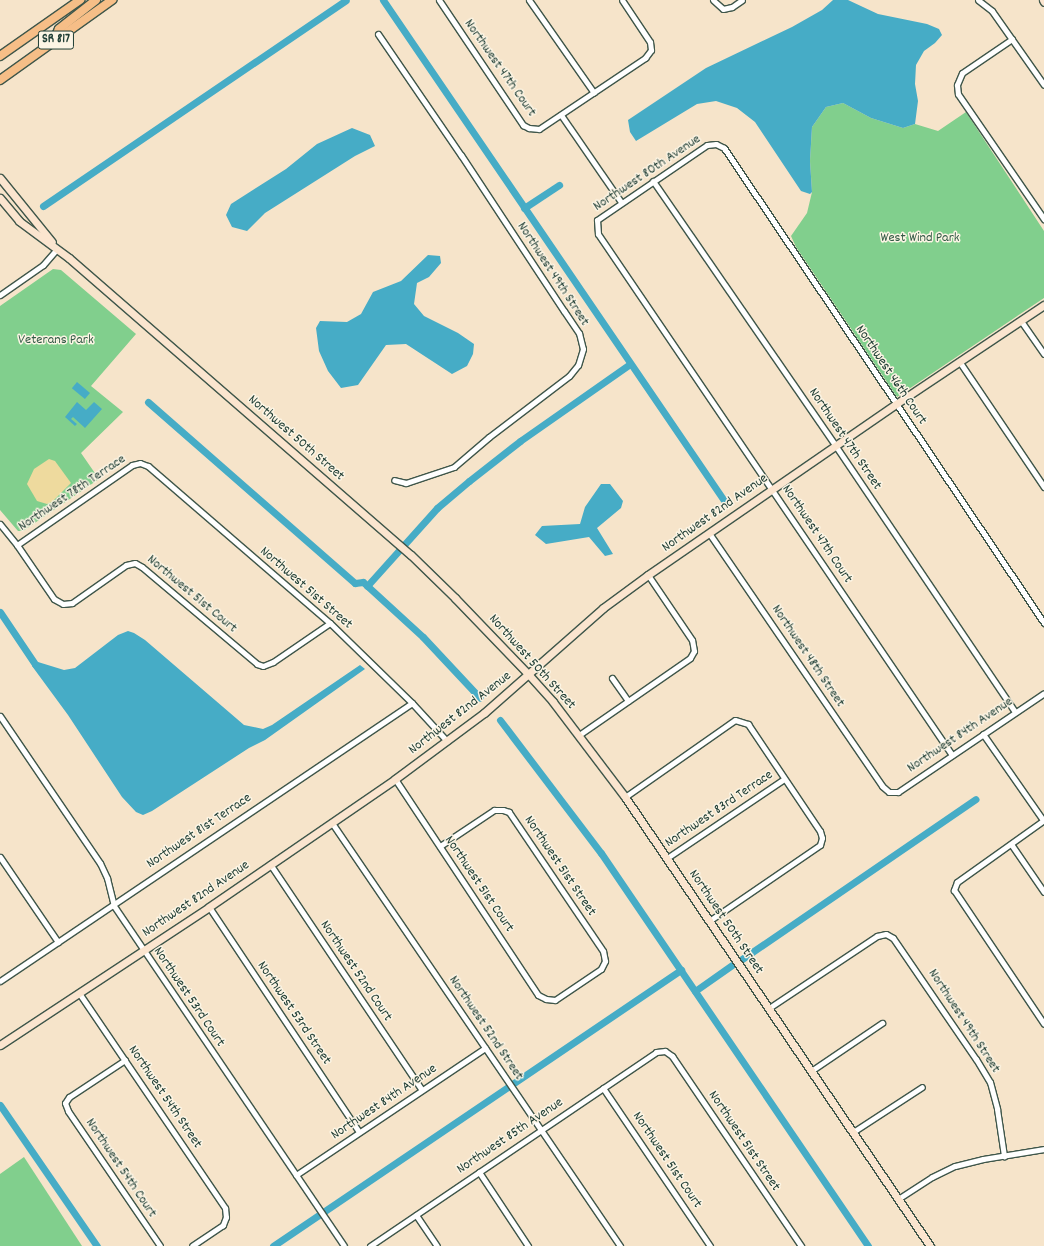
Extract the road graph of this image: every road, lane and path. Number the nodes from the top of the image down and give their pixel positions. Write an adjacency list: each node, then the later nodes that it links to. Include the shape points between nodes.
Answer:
1 (80, 0): 13 (main road, SR 817)
2 (96, 0): 12 (main road, via 59,29)
3 (112, 0): 12 (main road, SR 817)
4 (439, 0): 17 (street, Northwest 47th Court, via 523,125 539,129)
5 (529, 0): 16 (street)
6 (622, 0): 16 (street, via 650,42 651,50 645,58)
7 (713, 0): 8 (street, via 723,9 732,7)
8 (742, 0)
9 (978, 0): 11 (street, via 992,11)
10 (378, 34): 34 (street, Northwest 49th Street, via 579,333 583,349 578,365 569,376 454,467 406,483)
11 (1012, 39): 15 (street); 23 (street, via 962,73 957,85 958,94)
12 (53, 42): 14 (main road, SR 817)
13 (0, 56)
14 (0, 80)
15 (1044, 85)
16 (594, 93): 17 (street)
17 (561, 115): 22 (street)
18 (716, 144): 20 (street, Northwest 80th Avenue, via 707,144); 31 (street, Northwest 46th Court, via 724,148)
19 (0, 178): 25 (street)
20 (653, 181): 22 (street, Northwest 80th Avenue); 32 (street, Northwest 47th Street)
21 (0, 198): 25 (street, Northwest 50th Street, via 19,221)
22 (621, 202): 24 (street, Northwest 80th Avenue, via 597,220)
23 (1044, 220)
24 (596, 226): 36 (street, Northwest 47th Court, via 598,234)
25 (57, 249): 26 (street, via 43,265); 43 (street, Northwest 50th Street, via 396,541)
26 (0, 295)
27 (1044, 305): 28 (street, Northwest 82nd Avenue)
28 (1021, 321): 29 (street); 30 (street, Northwest 82nd Avenue)
29 (1044, 354)
30 (959, 361): 31 (street, Northwest 82nd Avenue); 35 (street)
31 (896, 404): 32 (street, Northwest 82nd Avenue); 42 (street, Northwest 46th Court)
32 (835, 446): 36 (street, Northwest 82nd Avenue); 48 (street, Northwest 47th Street)
33 (140, 464): 39 (street, Northwest 78th Terrace, via 132,465); 41 (street, Northwest 51st Street, via 148,466)
34 (394, 480)
35 (1044, 487)
36 (773, 489): 38 (street, Northwest 82nd Avenue); 53 (street, Northwest 47th Court)
37 (0, 524): 39 (street)
38 (709, 532): 40 (street, Northwest 82nd Avenue); 56 (street, Northwest 48th Street, via 882,786)
39 (17, 545): 41 (street, Northwest 51st Court, via 54,599 63,604 72,603 126,565 135,563 142,566 257,664 263,666 273,662)
40 (648, 575): 43 (street, Northwest 82nd Avenue, via 603,608); 46 (street, via 692,640 694,651 690,658)
41 (330, 623): 47 (street, Northwest 51st Street)
42 (1044, 623)
43 (529, 675): 51 (street, Northwest 50th Street); 52 (street, Northwest 82nd Avenue)
44 (612, 678): 46 (street)
45 (1044, 693): 48 (street, Northwest 84th Avenue)
46 (628, 701): 51 (street)
47 (412, 703): 52 (street, Northwest 51st Street); 66 (street, Northwest 81st Terrace, via 124,896)
48 (1014, 712): 50 (street, Northwest 84th Avenue)
49 (0, 716): 66 (street, Northwest 53rd Court, via 100,863 107,878)
50 (983, 734): 53 (street, Northwest 84th Avenue); 58 (street)
51 (578, 735): 57 (street, Northwest 50th Street)
52 (447, 742): 54 (street, Northwest 82nd Avenue)
53 (952, 755): 56 (street, Northwest 84th Avenue, via 898,792)
54 (395, 779): 59 (street, Northwest 82nd Avenue); 61 (street, Northwest 51st Court)
55 (784, 779): 57 (street, via 748,724 735,720); 63 (street, Northwest 83rd Terrace); 68 (street, via 820,831 820,845)
56 (889, 792)
57 (626, 797): 63 (street, Northwest 50th Street)
58 (1044, 820): 60 (street)
59 (332, 823): 64 (street, Northwest 82nd Avenue); 78 (street, Northwest 52nd Street)
60 (1011, 844): 65 (street); 76 (street, via 957,882 954,890)
61 (440, 846): 73 (street, Northwest 51st Court, via 538,995); 73 (street, Northwest 51st Street, via 494,810 509,812 598,944 604,961 601,969 554,1000)
62 (0, 857): 69 (street)
63 (667, 858): 68 (street, Northwest 50th Street)
64 (270, 864): 67 (street, Northwest 82nd Avenue); 84 (street, Northwest 52nd Court)
65 (1044, 892)
66 (114, 906): 69 (street, Northwest 81st Terrace); 70 (street, Northwest 53rd Court)
67 (208, 907): 70 (street, Northwest 82nd Avenue); 86 (street, Northwest 53rd Street)
68 (709, 921): 74 (street, Northwest 50th Street)
69 (58, 942): 71 (street, Northwest 81st Terrace)
70 (143, 950): 72 (street, Northwest 82nd Avenue); 91 (street, Northwest 53rd Court)
71 (0, 981)
72 (79, 993): 77 (street, Northwest 82nd Avenue); 80 (street, Northwest 54th Street)
73 (546, 999)
74 (769, 1008): 81 (street, Northwest 50th Street); 89 (street, Northwest 49th Street, via 877,936 886,934 893,938 990,1082)
75 (882, 1023): 81 (street)
76 (1044, 1024)
77 (0, 1045)
78 (485, 1048): 84 (street, Northwest 84th Avenue); 85 (street, Northwest 52nd Street)
79 (665, 1051): 83 (street, Northwest 85th Avenue, via 656,1052); 102 (street, Northwest 51st Street, via 672,1056)
80 (125, 1060): 94 (street, Northwest 54th Court, via 69,1097 65,1103); 95 (street, Northwest 54th Street, via 225,1208 226,1217 223,1225)
81 (811, 1071): 87 (street, Northwest 50th Street)
82 (922, 1087): 87 (street)
83 (603, 1088): 85 (street, Northwest 85th Avenue); 101 (street, Northwest 51st Court)
84 (422, 1090): 86 (street, Northwest 84th Avenue)
85 (541, 1130): 90 (street, Northwest 85th Avenue); 100 (street, Northwest 52nd Street)
86 (359, 1132): 91 (street, Northwest 84th Avenue)
87 (853, 1132): 92 (street, Northwest 50th Street)
88 (1044, 1150): 89 (street)
89 (1004, 1156): 92 (street, via 955,1166)
90 (479, 1172): 93 (street, Northwest 85th Avenue); 99 (street)
91 (296, 1176): 96 (street, Northwest 53rd Court)
92 (898, 1198): 103 (street, Northwest 50th Street)
93 (416, 1215): 97 (street, Northwest 85th Avenue); 98 (street)
94 (160, 1246)
95 (192, 1246)
96 (344, 1246)
97 (370, 1246)
98 (437, 1246)
99 (528, 1246)
100 (620, 1246)
101 (710, 1246)
102 (802, 1246)
103 (930, 1246)

